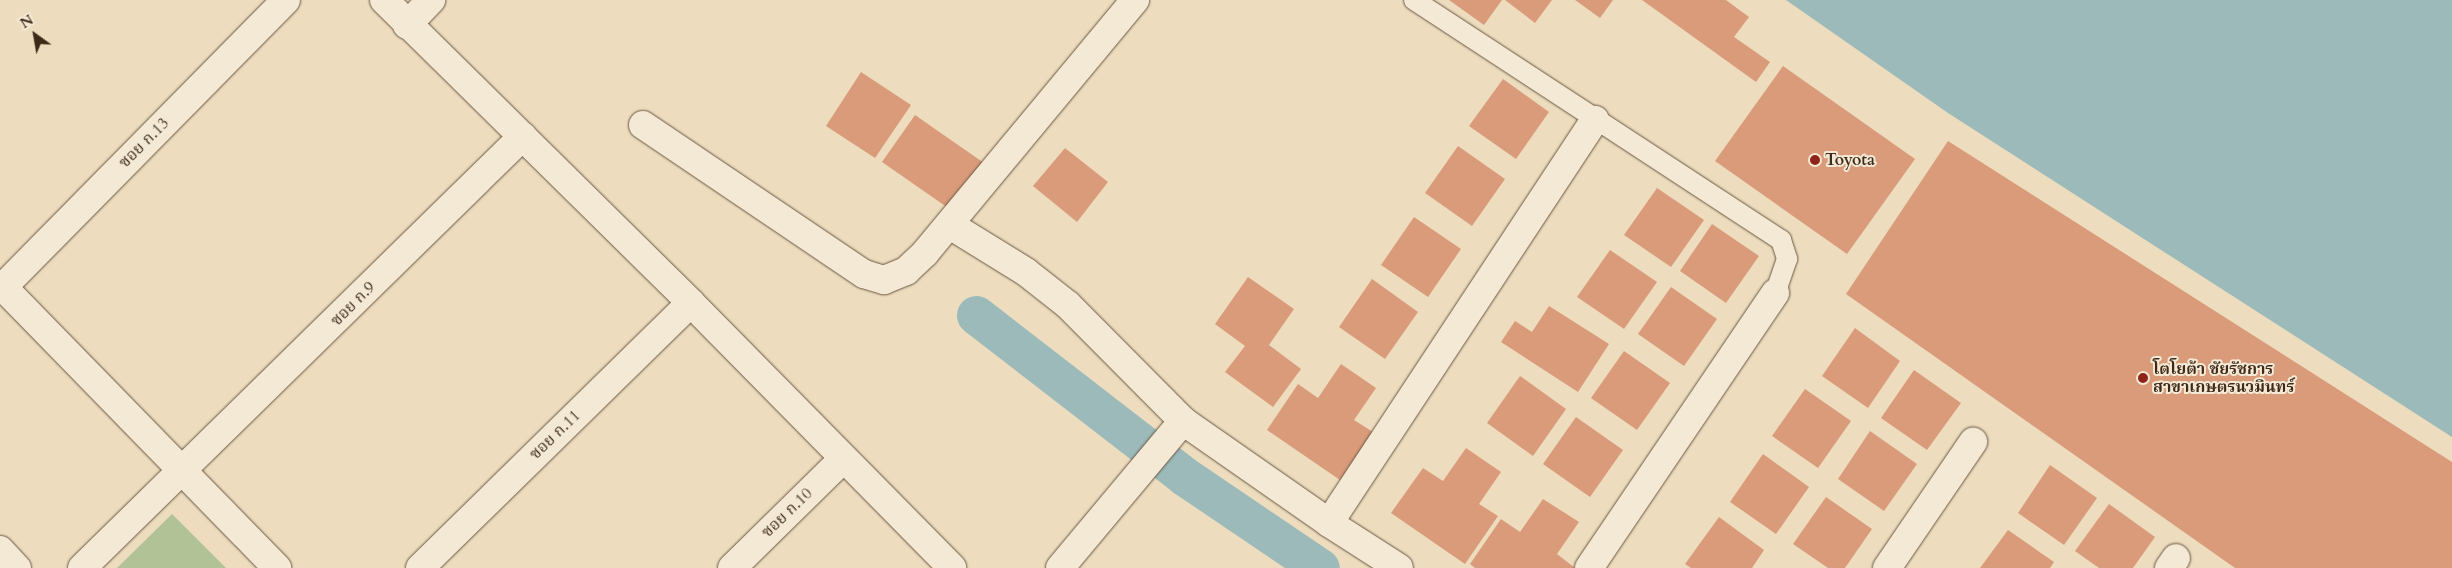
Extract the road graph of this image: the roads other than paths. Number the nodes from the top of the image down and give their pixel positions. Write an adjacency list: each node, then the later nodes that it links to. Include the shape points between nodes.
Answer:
1 (286, 0): 11 (street, ซอย ก.13)
2 (384, 0): 6 (street)
3 (431, 0): 6 (street)
4 (1136, 0): 10 (street)
5 (1414, 0): 7 (lane)
6 (407, 25): 9 (street)
7 (1595, 120): 12 (lane, via 1781,240 1787,259); 18 (street)
8 (643, 125): 10 (street, via 864,274 884,280 906,271)
9 (523, 136): 13 (street); 17 (street, ซอย ก.9)
10 (950, 225): 14 (street, via 1026,272 1068,305)
11 (1, 286): 17 (street)
12 (1775, 293): 28 (street)
13 (691, 303): 16 (street); 23 (street, ซอย ก.11)
14 (1183, 421): 18 (street); 26 (street)
15 (1973, 442): 29 (street)
16 (843, 459): 24 (street, ซอย ก.10); 25 (street)
17 (182, 472): 21 (street, ซอย ก.9); 22 (street)
18 (1329, 523): 27 (street)
19 (0, 550): 20 (street)
20 (17, 568)
21 (82, 568)
22 (277, 568)
23 (420, 568)
24 (732, 568)
25 (952, 568)
26 (1060, 568)
27 (1399, 568)
28 (1589, 568)
29 (1887, 568)

